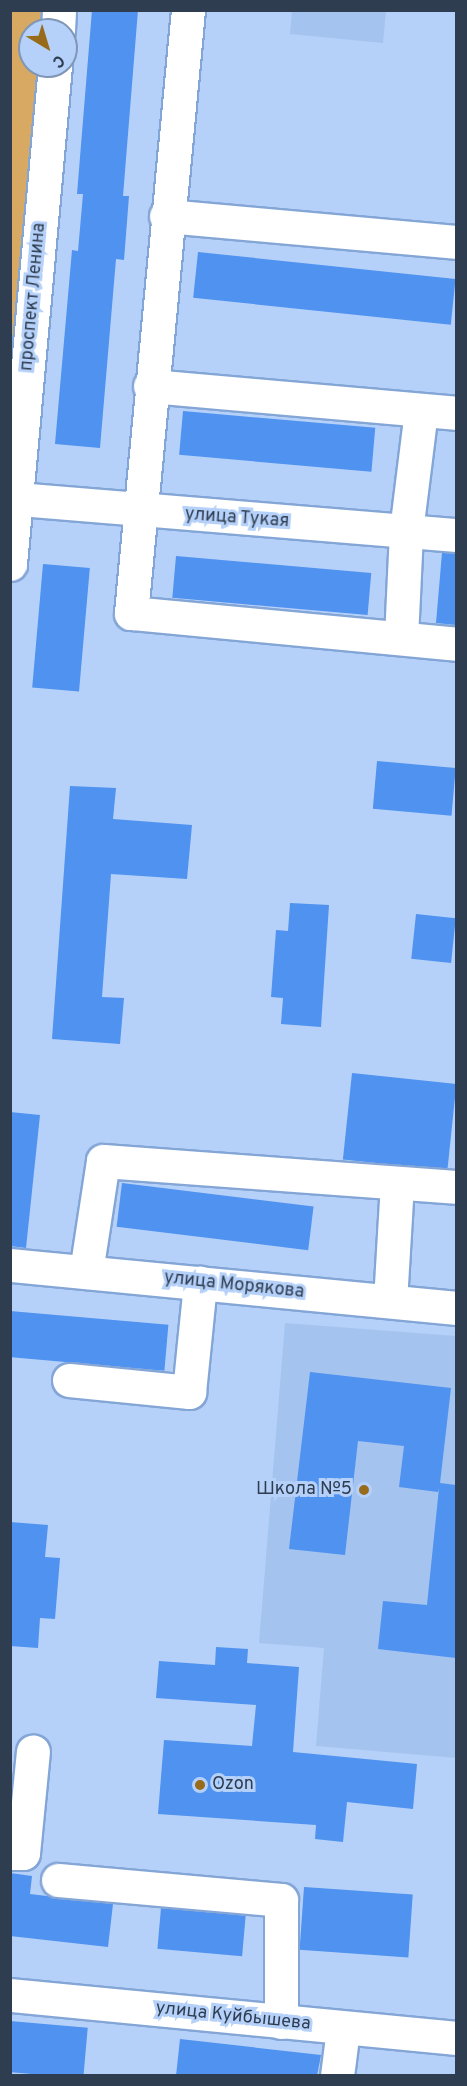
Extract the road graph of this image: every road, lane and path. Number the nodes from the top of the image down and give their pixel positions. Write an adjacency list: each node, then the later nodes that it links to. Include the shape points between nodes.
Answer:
1 (188, 10): 3 (street)
2 (53, 78): 8 (street, проспект Ленина)
3 (166, 216): 4 (street); 5 (street)
4 (456, 242)
5 (150, 386): 6 (street); 9 (street)
6 (421, 410): 7 (street); 10 (street)
7 (456, 413)
8 (18, 499): 9 (street, улица Тукая); 12 (street, проспект Ленина)
9 (138, 512): 10 (street, улица Тукая); 13 (street, via 131,613)
10 (406, 531): 11 (street, улица Тукая); 13 (street)
11 (456, 535)
12 (10, 564)
13 (401, 638): 14 (street)
14 (456, 644)
15 (398, 1184): 16 (street); 18 (street, via 103,1161); 20 (street)
16 (456, 1187)
17 (10, 1265): 18 (street, улица Морякова)
18 (86, 1272): 19 (street, улица Морякова)
19 (200, 1283): 20 (street, улица Морякова); 22 (street, via 189,1392)
20 (390, 1301): 21 (street, улица Морякова)
21 (456, 1308)
22 (69, 1380)
23 (33, 1751): 24 (street, via 23,1853)
24 (10, 1853)
25 (58, 1880): 27 (street, via 281,1900)
26 (10, 1995): 27 (street, улица Куйбышева)
27 (280, 2022): 28 (street, улица Куйбышева)
28 (343, 2029): 29 (street, улица Куйбышева); 30 (street)
29 (456, 2038)
30 (337, 2076)

